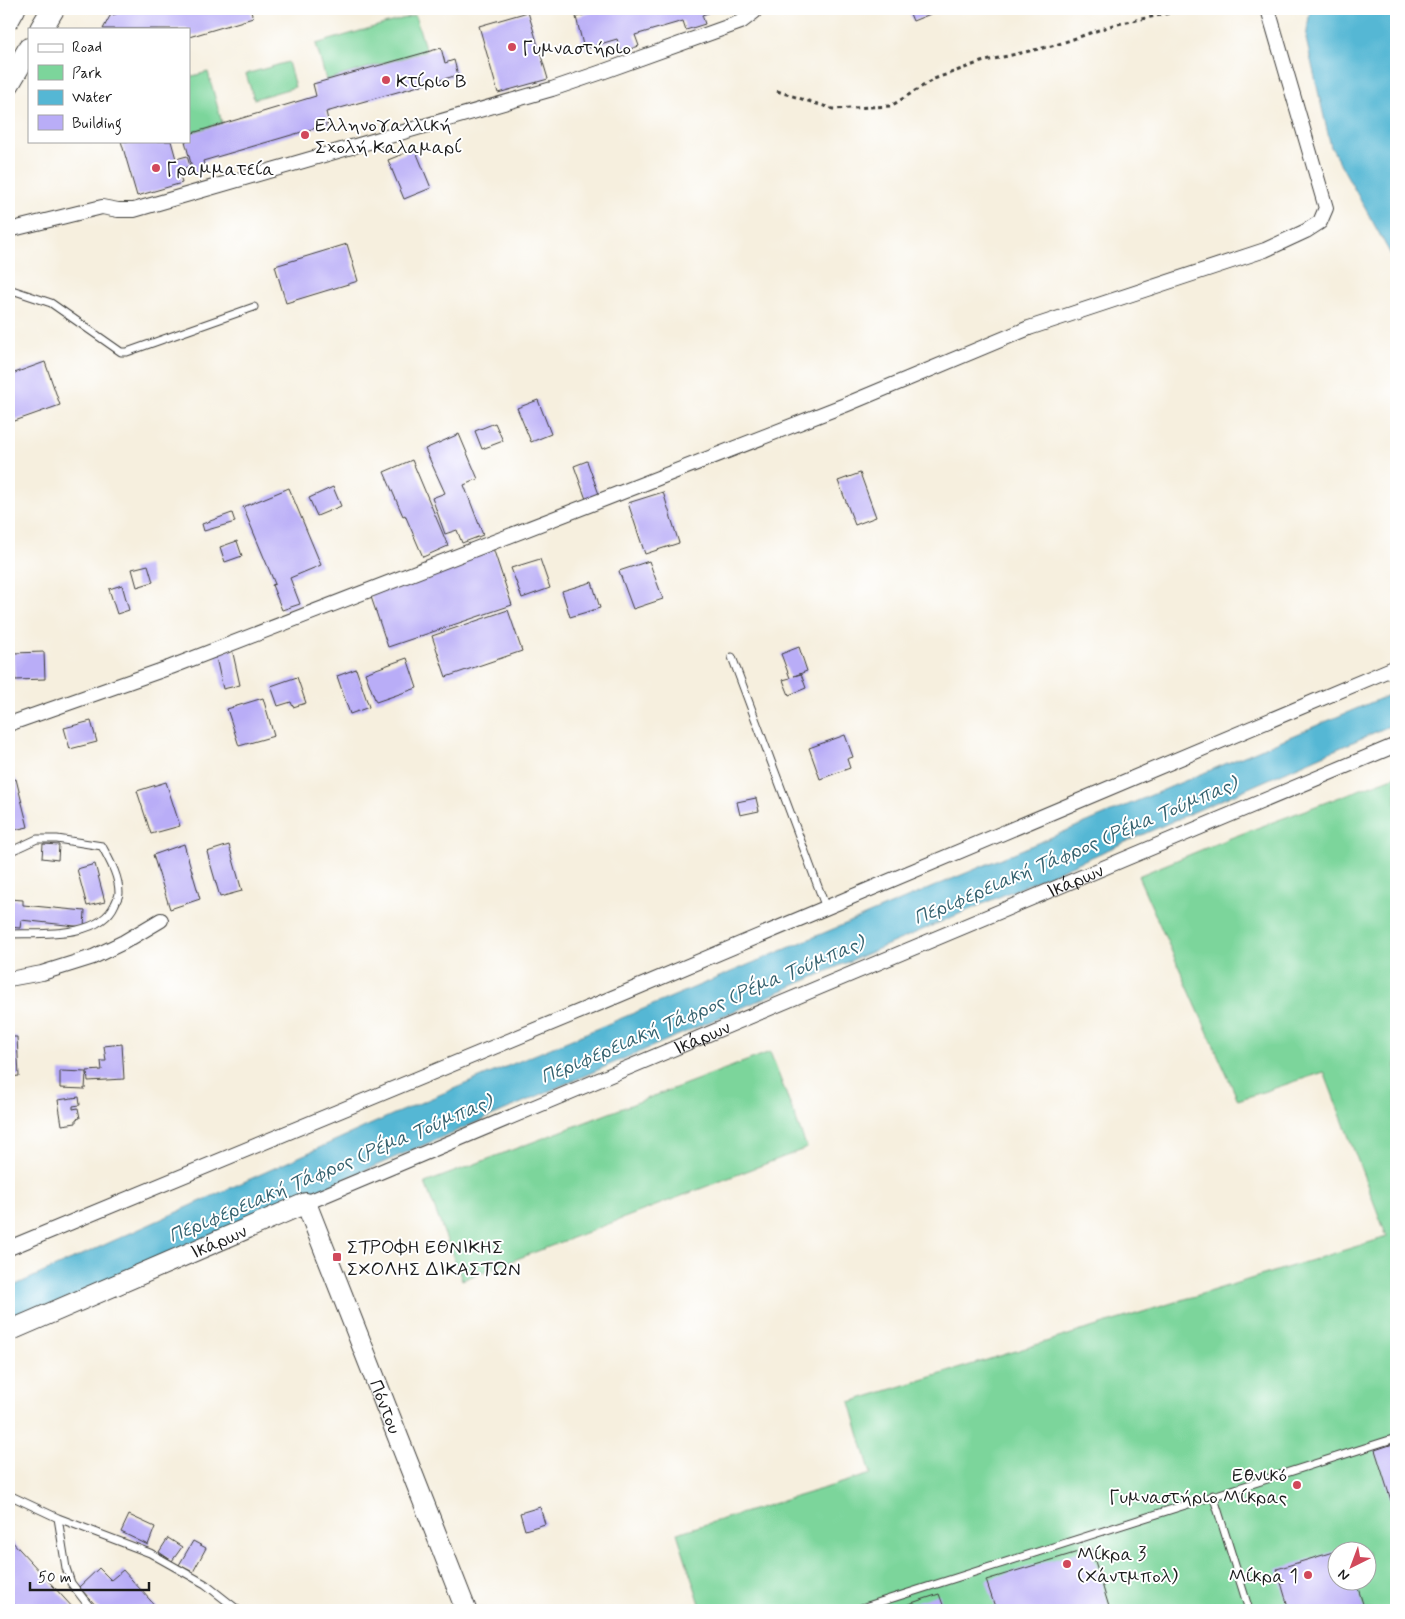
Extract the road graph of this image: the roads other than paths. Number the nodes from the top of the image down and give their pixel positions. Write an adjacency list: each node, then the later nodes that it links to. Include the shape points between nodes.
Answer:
1 (14, 9): 5 (main road)
2 (53, 9): 6 (main road)
3 (755, 9): 9 (street, via 741,22 599,74 533,94 134,210 102,206)
4 (1268, 9): 14 (street, via 1326,208 1320,222 1306,231 1265,250 1029,328 845,405 588,506 171,667)
5 (9, 18)
6 (42, 28)
7 (28, 52): 8 (main road)
8 (9, 83)
9 (9, 230)
10 (9, 289): 11 (lane, via 51,303 121,352)
11 (254, 307)
12 (732, 657): 17 (lane)
13 (1396, 667): 17 (street)
14 (9, 724)
15 (1396, 745): 21 (street, Ικάρων)
16 (9, 852): 19 (lane, via 37,839 102,846 115,872 119,895 112,912 97,924 75,931)
17 (826, 908): 22 (street)
18 (161, 920): 20 (street, via 93,957 42,973)
19 (9, 934)
20 (9, 979)
21 (306, 1203): 23 (main road, Ικάρων); 30 (main road, Πόντου)
22 (9, 1248)
23 (9, 1332)
24 (1396, 1438): 26 (lane)
25 (9, 1495): 27 (lane)
26 (1213, 1495): 31 (lane); 32 (lane)
27 (58, 1518): 28 (lane, via 71,1583); 29 (lane, via 150,1553 205,1584)
28 (92, 1610)
29 (238, 1610)
30 (466, 1610)
31 (855, 1610)
32 (1249, 1610)

